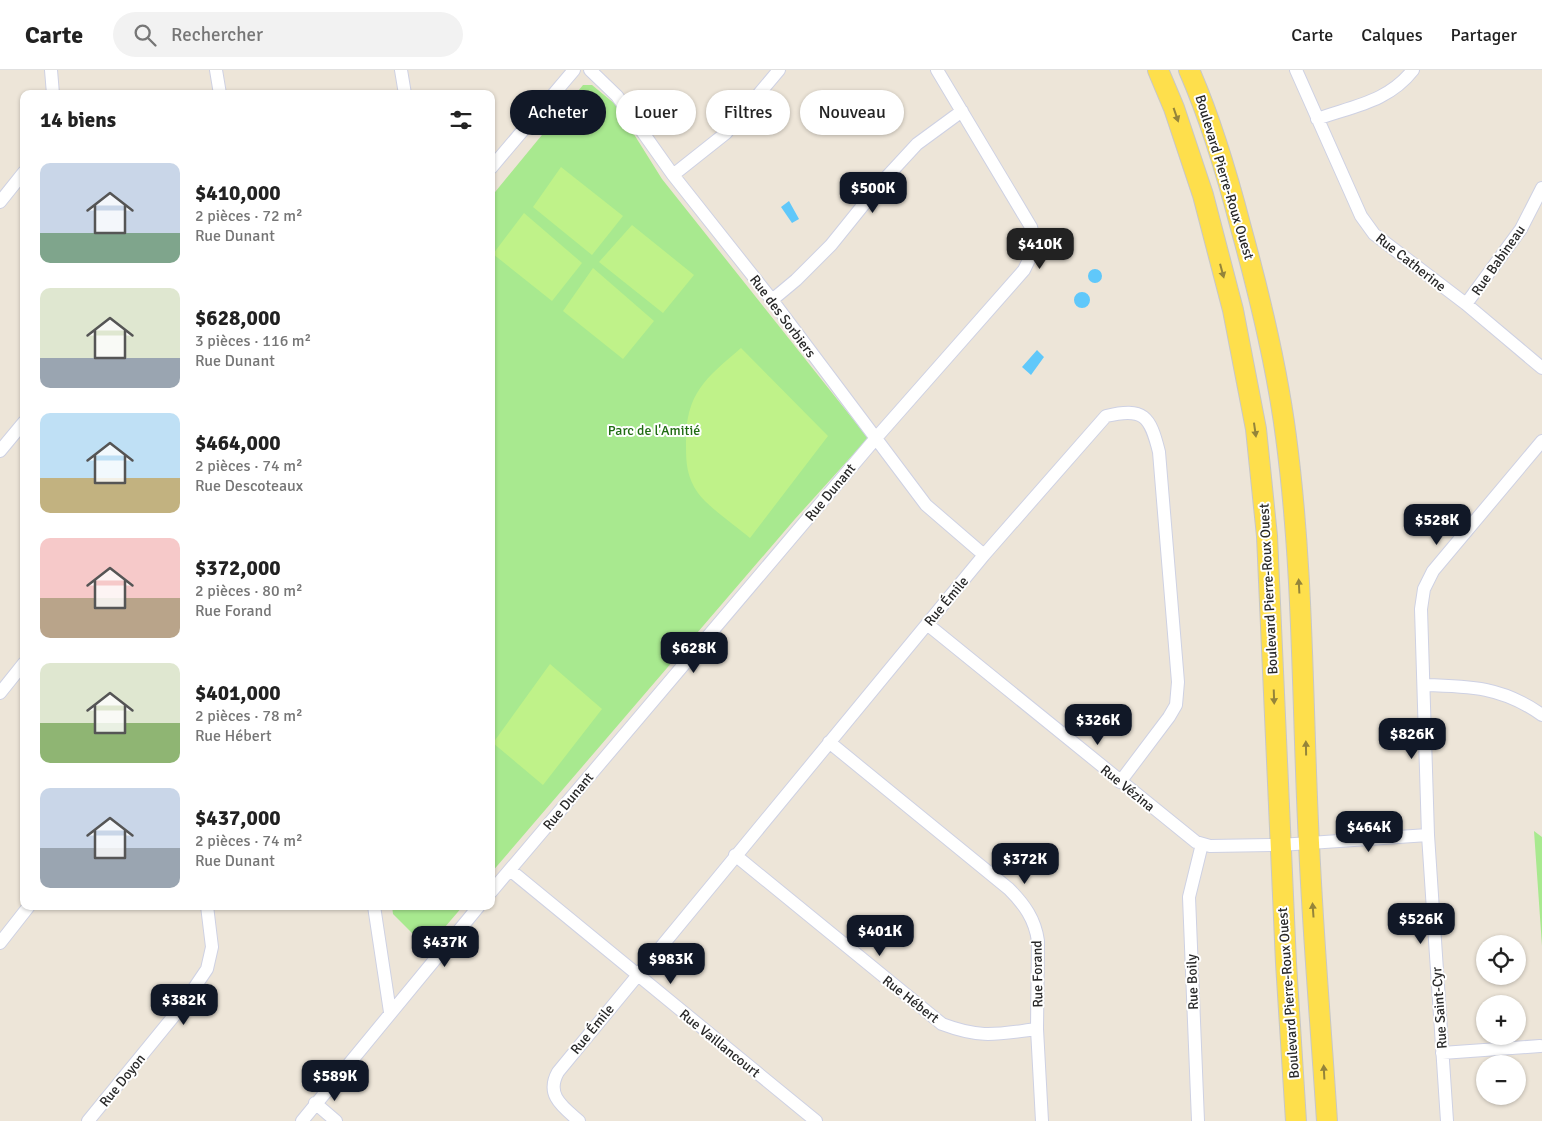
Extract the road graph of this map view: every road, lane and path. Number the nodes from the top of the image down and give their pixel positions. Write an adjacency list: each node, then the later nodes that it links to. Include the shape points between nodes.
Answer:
1 (51, 70): 12 (street)
2 (216, 70): 13 (street)
3 (401, 70): 14 (street)
4 (574, 70): 17 (street)
5 (590, 70): 18 (street, Rue des Sorbiers, via 617,96)
6 (779, 70): 18 (street, via 726,133)
7 (937, 70): 15 (street, Rue Dunant)
8 (1158, 70): 40 (main road, Boulevard Pierre-Roux Ouest, one-way to 40, via 1203,195 1233,310 1256,430 1267,536)
9 (1189, 70): 38 (main road, Boulevard Pierre-Roux Ouest, one-way to 9, via 1304,670 1296,531 1286,436 1262,302 1231,189)
10 (1296, 70): 16 (street, Rue Catherine)
11 (1412, 70): 16 (street, via 1387,95)
12 (53, 90)
13 (219, 90)
14 (404, 90)
15 (962, 111): 22 (street, via 917,144 880,183 831,245); 26 (street, Rue Dunant, via 1027,219 1034,239 1034,251 1024,270)
16 (1317, 119): 23 (street, Rue Catherine, via 1361,216 1374,234)
17 (495, 163)
18 (673, 175): 22 (street, Rue des Sorbiers)
19 (20, 177): 21 (street)
20 (1542, 188): 23 (street, Rue Babineau, via 1521,229)
21 (0, 202)
22 (772, 300): 26 (street, Rue des Sorbiers)
23 (1466, 304): 24 (street, Rue Catherine)
24 (1542, 368)
25 (20, 427): 28 (street)
26 (876, 438): 29 (street, Rue des Sorbiers, via 926,505); 42 (street, Rue Dunant)
27 (1542, 441): 32 (street, Rue Saint-Cyr, via 1434,572 1424,589 1421,609)
28 (0, 451)
29 (984, 555): 30 (street, Rue Émile); 36 (street, Rue Émile, via 1106,416 1134,413 1146,419 1153,428 1158,452 1178,696 1163,727)
30 (927, 624): 35 (street, Rue Émile); 36 (street, Rue Vézina)
31 (19, 680): 33 (street)
32 (1424, 685): 34 (street, via 1470,686 1501,693); 37 (street, Rue Saint-Cyr)
33 (0, 693)
34 (1542, 715)
35 (829, 742): 41 (street, Rue Émile); 51 (street, Rue Forand, via 1009,888 1025,905 1038,941)
36 (1120, 782): 39 (street, Rue Vézina)
37 (1428, 835): 38 (street, Rue Vézina); 53 (street, Rue Saint-Cyr)
38 (1309, 843): 40 (street, Rue Vézina); 63 (main road, Boulevard Pierre-Roux Ouest, one-way to 38)
39 (1202, 844): 40 (street, Rue Vézina); 61 (street, Rue Boily, via 1189,897)
40 (1280, 845): 62 (main road, Boulevard Pierre-Roux Ouest)
41 (735, 855): 49 (street, Rue Émile); 51 (street, Rue Hébert, via 942,1024 983,1035)
42 (510, 870): 43 (street, Rue Dunant); 49 (street, Rue Vaillancourt)
43 (495, 887)
44 (26, 910): 48 (street)
45 (207, 910): 55 (street, Rue Doyon, via 212,947 207,969 182,1006)
46 (375, 910): 50 (street)
47 (476, 910): 50 (street)
48 (0, 943)
49 (636, 974): 58 (street, Rue Émile, via 553,1080 553,1092 559,1104); 59 (street, Rue Vaillancourt)
50 (390, 1012): 54 (street)
51 (1038, 1029): 60 (street, Rue Forand)
52 (1540, 1046): 53 (street)
53 (1442, 1053): 64 (street, Rue Saint-Cyr)
54 (315, 1103): 56 (street); 57 (street)
55 (88, 1121)
56 (302, 1121)
57 (336, 1121)
58 (580, 1121)
59 (816, 1121)
60 (1042, 1121)
61 (1198, 1121)
62 (1296, 1121)
63 (1327, 1121)
64 (1447, 1121)

